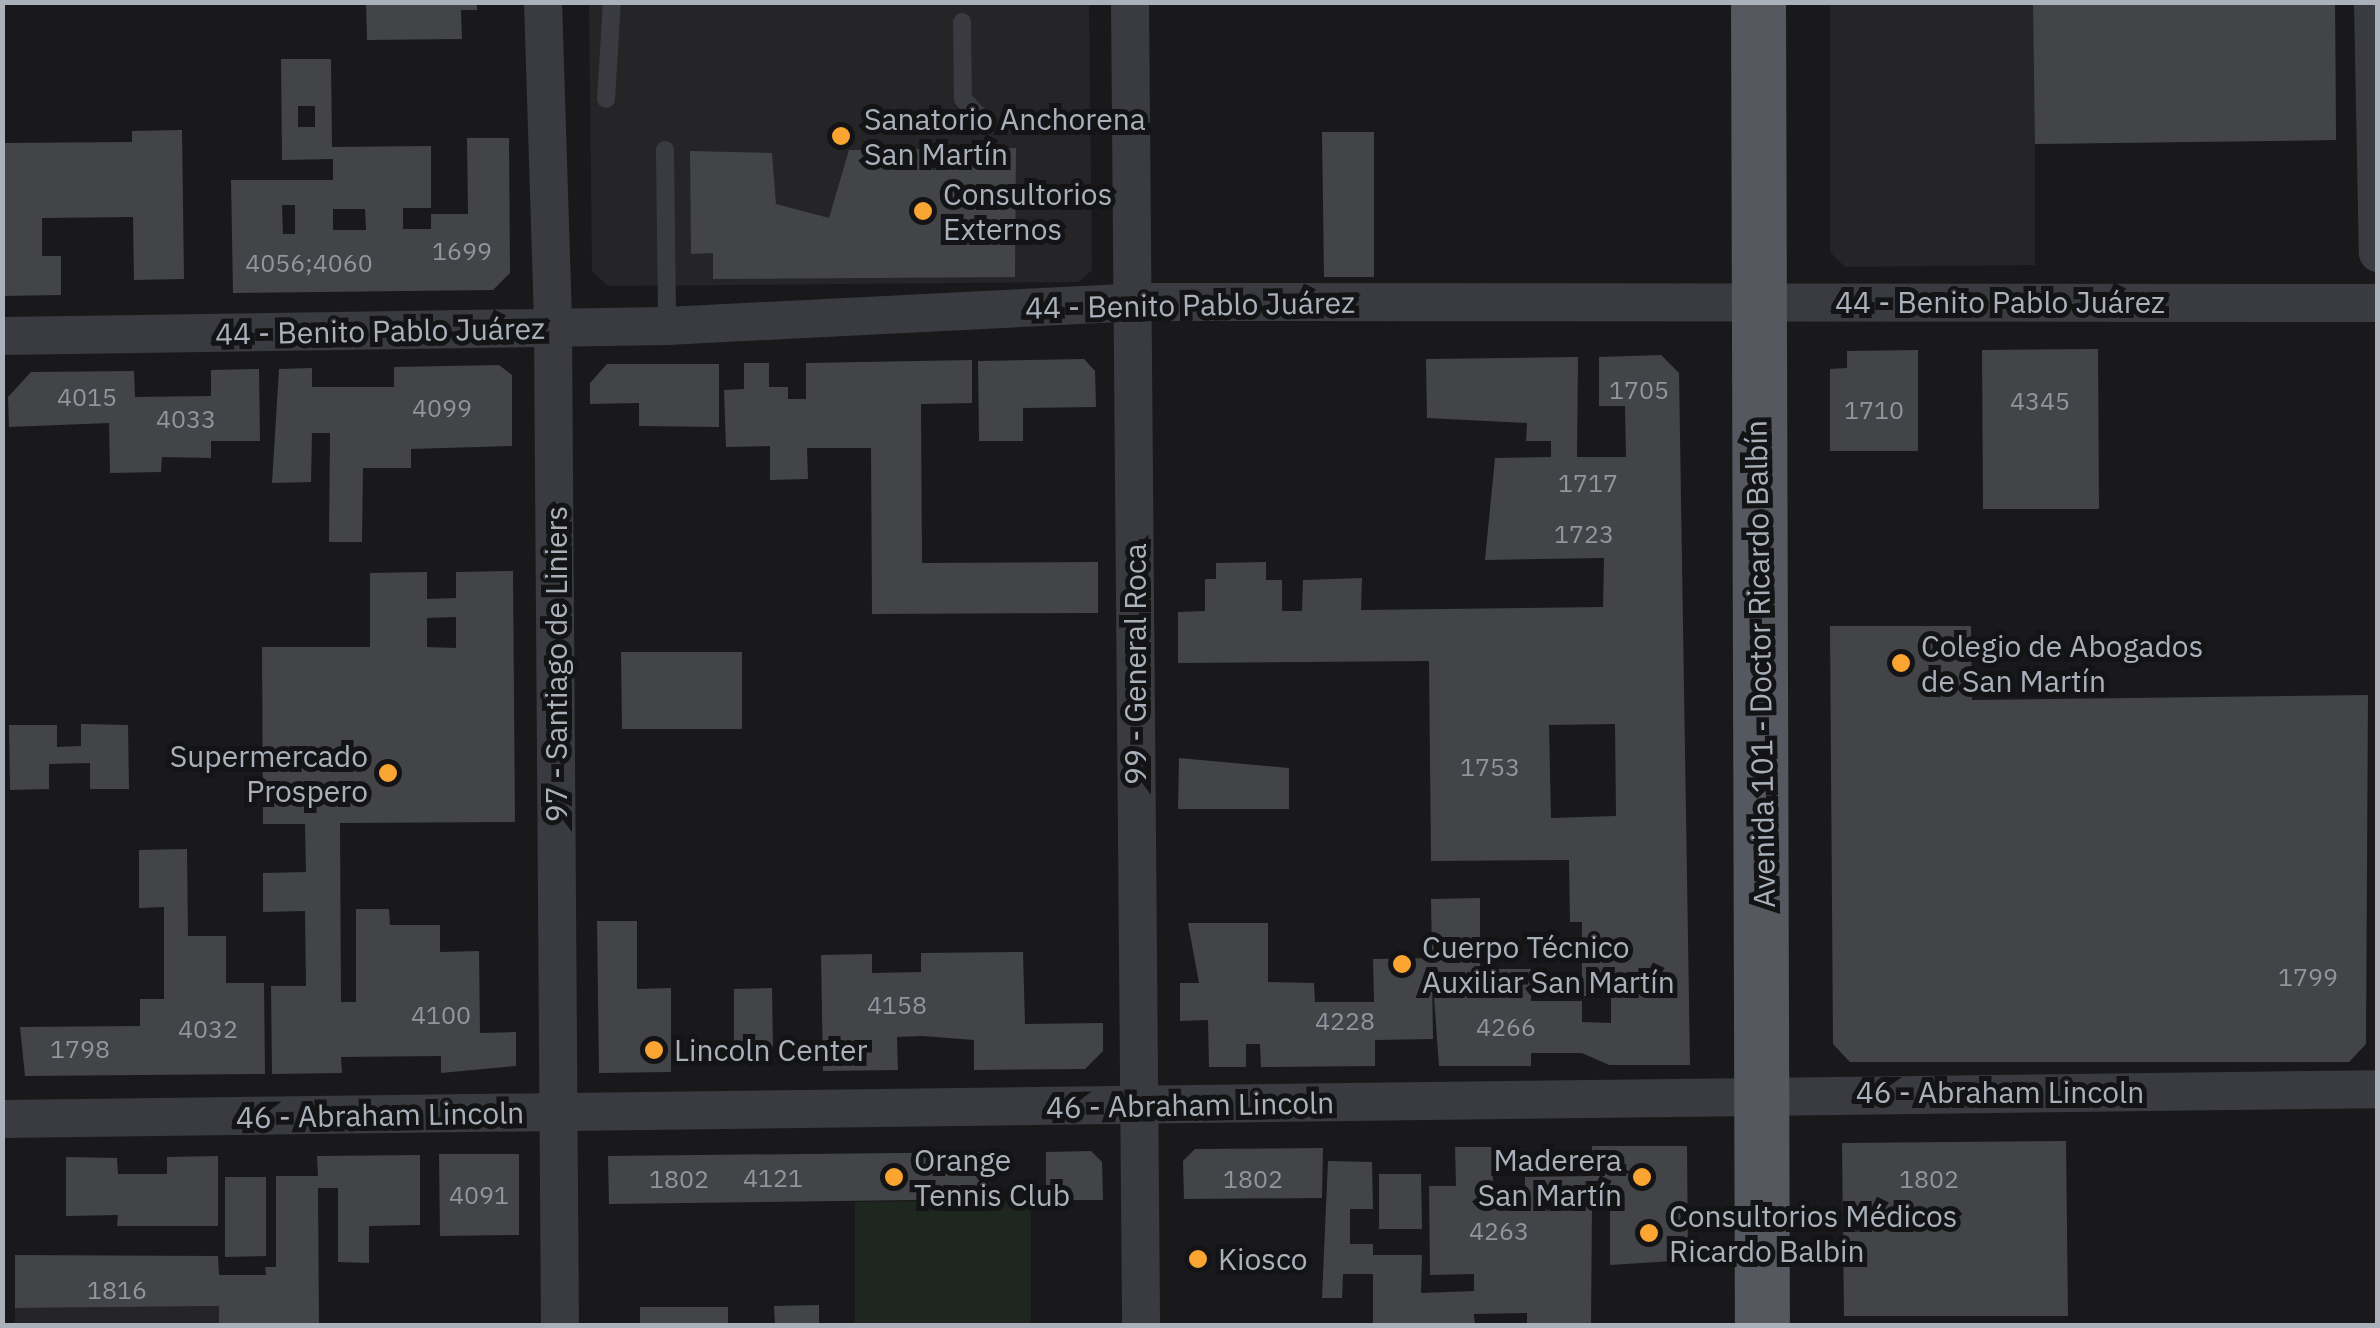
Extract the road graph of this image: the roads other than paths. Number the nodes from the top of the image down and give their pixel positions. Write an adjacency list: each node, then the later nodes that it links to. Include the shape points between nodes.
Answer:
1 (542, 2): 15 (street, 97 - Santiago de Liniers)
2 (612, 2): 7 (lane)
3 (1130, 2): 12 (street, 99 - General Roca)
4 (1758, 2): 11 (main road, Avenida 101 - Doctor Ricardo Balbín)
5 (2373, 2): 10 (street)
6 (962, 22): 8 (lane, via 963,98)
7 (606, 99)
8 (985, 123)
9 (665, 150): 14 (lane)
10 (2378, 253)
11 (1753, 300): 12 (street, 44 - Benito Pablo Juárez); 13 (street, 44 - Benito Pablo Juárez); 18 (main road, Avenida 101 - Doctor Ricardo Balbín)
12 (1133, 302): 14 (street, 44 - Benito Pablo Juárez); 19 (street, 99 - General Roca)
13 (2378, 303)
14 (667, 326): 15 (street, 44 - Benito Pablo Juárez)
15 (553, 329): 16 (street, 44 - Benito Pablo Juárez); 20 (street, 97 - Santiago de Liniers)
16 (2, 336)
17 (2378, 1089): 18 (street, 46 - Abraham Lincoln)
18 (1763, 1093): 19 (street, 46 - Abraham Lincoln); 24 (main road, Avenida 101 - Doctor Ricardo Balbín)
19 (1138, 1107): 20 (street, 46 - Abraham Lincoln); 23 (street, 99 - General Roca)
20 (560, 1114): 21 (street, 46 - Abraham Lincoln); 22 (street, 97 - Santiago de Liniers)
21 (2, 1119)
22 (560, 1326)
23 (1142, 1326)
24 (1762, 1326)

